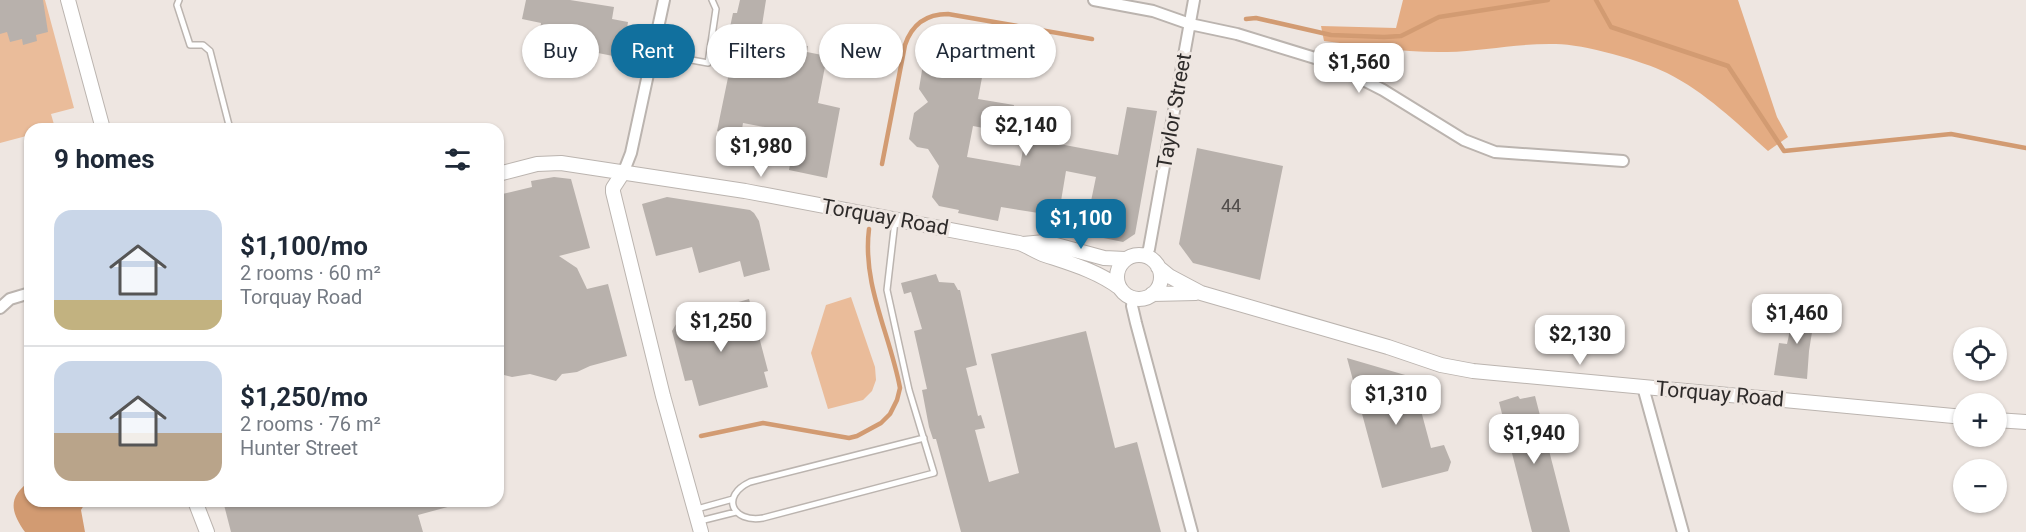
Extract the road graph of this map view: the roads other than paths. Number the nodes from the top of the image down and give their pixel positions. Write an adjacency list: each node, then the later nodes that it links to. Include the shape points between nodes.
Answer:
1 (68, 0): 11 (street)
2 (179, 0): 12 (lane, via 190,45 203,45 210,51)
3 (664, 0): 7 (street)
4 (712, 0): 9 (lane, via 716,9 708,63)
5 (1094, 0): 8 (street, via 1153,11)
6 (1194, 0): 8 (street, Taylor Street)
7 (659, 24)
8 (1190, 24): 13 (street, via 1328,62 1383,90 1464,140 1495,152); 18 (street, Taylor Street)
9 (695, 61)
10 (648, 78): 14 (street)
11 (100, 123)
12 (228, 123)
13 (1623, 161)
14 (624, 171): 15 (street, Torquay Road, via 561,163); 16 (street, Torquay Road); 36 (street, via 613,192)
15 (504, 172)
16 (895, 219): 17 (street, Torquay Road); 31 (lane, via 887,290)
17 (1023, 244): 19 (street, Torquay Road, via 1045,242 1104,258); 21 (street, Torquay Road, via 1098,274)
18 (1145, 256): 19 (street); 20 (street)
19 (1125, 259): 21 (street, via 1117,276)
20 (1158, 267): 22 (street, Torquay Road); 23 (street, via 1160,281)
21 (1120, 288): 25 (street)
22 (1201, 293): 23 (street, Torquay Road); 27 (street, Torquay Road, via 1441,365)
23 (1152, 294): 25 (street)
24 (24, 295): 26 (street, via 10,299)
25 (1133, 298): 38 (street, via 1136,323)
26 (0, 308)
27 (1643, 387): 28 (street, Torquay Road); 39 (street)
28 (1953, 416)
29 (2007, 421): 30 (street)
30 (2026, 422)
31 (924, 438): 32 (lane, via 750,482 736,491); 35 (lane, via 934,473 763,518 751,520)
32 (733, 499): 35 (lane); 36 (lane)
33 (197, 507): 37 (street)
34 (204, 507): 37 (street)
35 (736, 512): 36 (lane)
36 (698, 521)
37 (205, 526)
38 (1192, 532)
39 (1683, 532)

